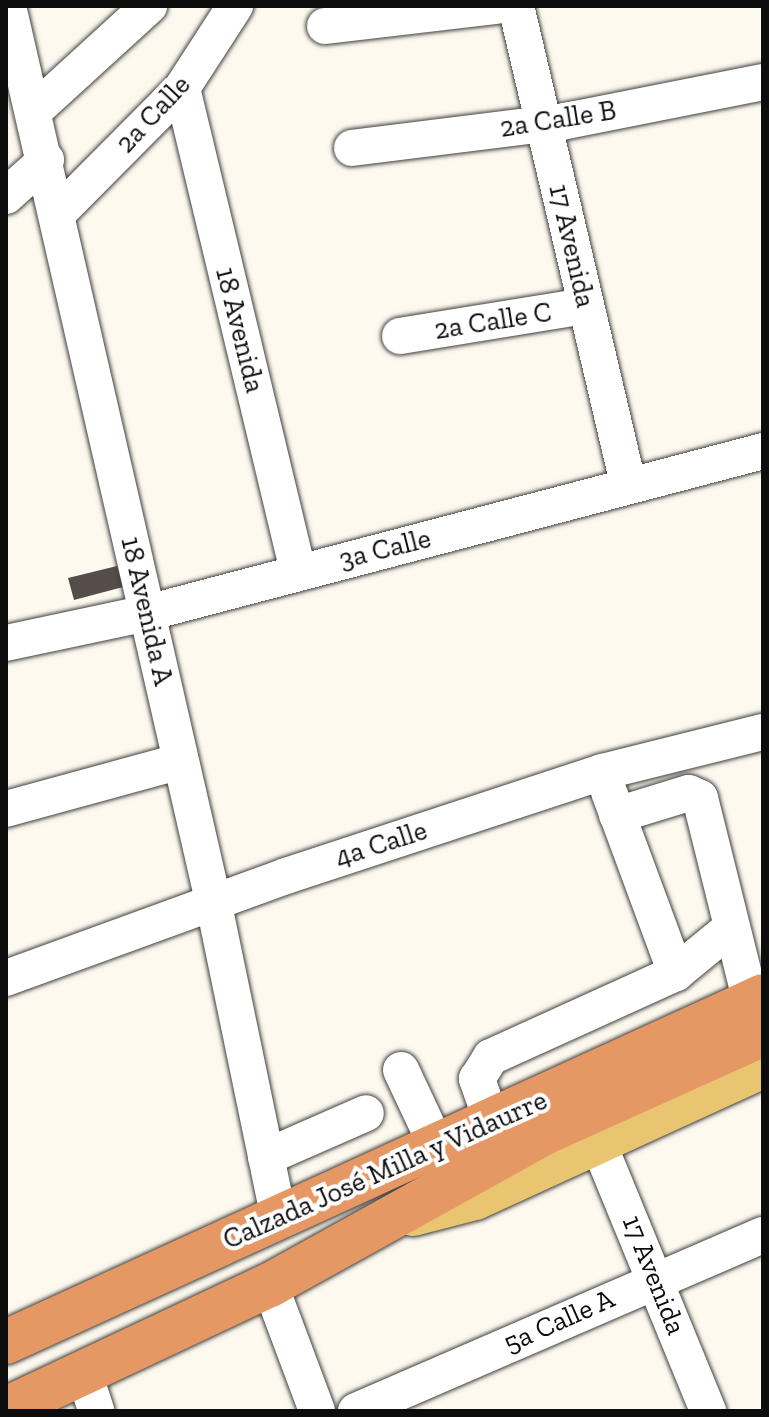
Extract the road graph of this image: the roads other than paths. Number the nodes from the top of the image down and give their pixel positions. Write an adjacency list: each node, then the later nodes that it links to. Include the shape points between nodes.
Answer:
1 (8, 6): 9 (street, 18 Avenida A)
2 (149, 6): 9 (street)
3 (235, 6): 8 (street, 2a Calle)
4 (496, 6): 6 (street)
5 (516, 6): 10 (street, 17 Avenida)
6 (325, 26)
7 (763, 82): 10 (street, 2a Calle B)
8 (182, 88): 14 (street, 2a Calle); 19 (street, 18 Avenida)
9 (23, 108): 12 (street, 18 Avenida A)
10 (543, 123): 11 (street, 2a Calle B); 15 (street, 17 Avenida)
11 (352, 148)
12 (46, 160): 13 (street); 14 (street, 18 Avenida A)
13 (6, 196)
14 (59, 212): 20 (street, 18 Avenida A)
15 (586, 306): 16 (street, 2a Calle C); 18 (street, 17 Avenida)
16 (400, 336)
17 (763, 451): 18 (street, 3a Calle)
18 (629, 486): 19 (street, 3a Calle)
19 (298, 572): 20 (street, 3a Calle)
20 (147, 613): 21 (street, 3a Calle); 23 (street, 18 Avenida A)
21 (6, 643)
22 (763, 732): 24 (street, 4a Calle)
23 (181, 761): 25 (street); 27 (street, 18 Avenida A)
24 (602, 772): 26 (street); 27 (street, 4a Calle, via 286,876)
25 (6, 809)
26 (617, 815): 28 (street, via 689,793 700,798); 29 (street)
27 (214, 905): 30 (street, 4a Calle); 38 (street, 18 Avenida A)
28 (732, 927): 29 (street); 31 (street)
29 (676, 973): 35 (street, via 491,1057 477,1079)
30 (6, 978)
31 (759, 1011): 35 (highway, Calzada José Milla y Vidaurre); 40 (highway, Calzada José Milla y Vidaurre)
32 (763, 1066): 36 (main road, Calzada José Milla y Vidaurre)
33 (401, 1070): 37 (street)
34 (366, 1113): 38 (street)
35 (492, 1122): 37 (highway, Calzada José Milla y Vidaurre)
36 (597, 1140): 40 (main road, Calzada José Milla y Vidaurre, via 475,1198); 42 (street, 17 Avenida)
37 (437, 1147): 39 (highway, Calzada José Milla y Vidaurre)
38 (266, 1157): 39 (street, 18 Avenida A)
39 (279, 1218): 44 (highway, Calzada José Milla y Vidaurre)
40 (390, 1220): 43 (highway, Calzada José Milla y Vidaurre)
41 (763, 1235): 42 (street, 5a Calle A)
42 (657, 1277): 50 (street, 5a Calle A); 51 (street, 17 Avenida)
43 (270, 1285): 47 (highway, Calzada José Milla y Vidaurre); 49 (street)
44 (78, 1310): 45 (highway, Calzada José Milla y Vidaurre); 46 (highway, via 57,1341)
45 (6, 1342)
46 (6, 1365)
47 (90, 1392): 48 (highway, Calzada José Milla y Vidaurre)
48 (6, 1409)
49 (317, 1411)
50 (356, 1411)
51 (708, 1411)

